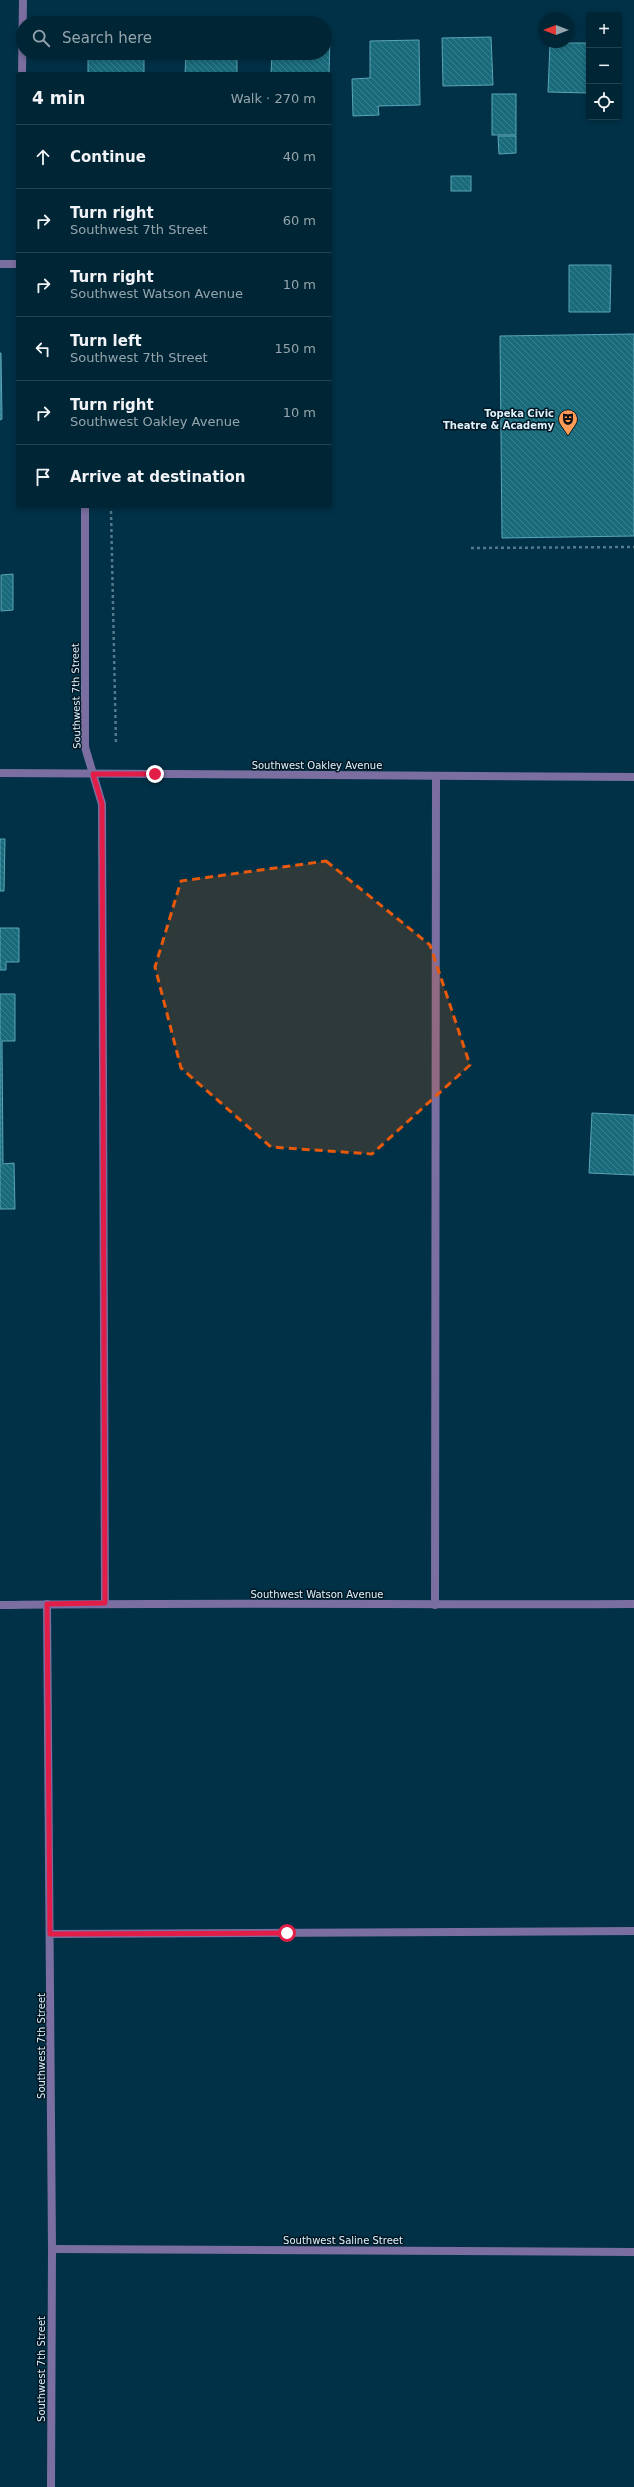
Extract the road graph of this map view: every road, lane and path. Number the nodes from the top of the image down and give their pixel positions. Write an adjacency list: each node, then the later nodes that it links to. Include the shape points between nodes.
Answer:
1 (22, 0): 2 (street)
2 (22, 16)
3 (22, 60): 4 (street)
4 (22, 72)
5 (0, 264): 6 (street)
6 (16, 264)
7 (85, 508): 13 (street, Southwest 7th Street, via 86,747)
8 (110, 508): 11 (path)
9 (634, 547): 10 (path)
10 (471, 548)
11 (116, 744)
12 (0, 773): 13 (street, Southwest Oakley Avenue)
13 (93, 774): 14 (street, Southwest Oakley Avenue); 16 (street, Southwest 7th Street, via 102,804)
14 (436, 776): 15 (street, Southwest Oakley Avenue); 20 (street)
15 (634, 776)
16 (105, 1603): 17 (street, Southwest Watson Avenue); 20 (street, Southwest Watson Avenue)
17 (47, 1604): 19 (street, Southwest Watson Avenue); 22 (street, Southwest 7th Street)
18 (634, 1604): 20 (street, Southwest Watson Avenue)
19 (0, 1605)
20 (435, 1605)
21 (634, 1931): 22 (street)
22 (50, 1934): 23 (street, Southwest 7th Street)
23 (52, 2249): 24 (street, Southwest Saline Street); 25 (street, Southwest 7th Street)
24 (634, 2252)
25 (51, 2487)

